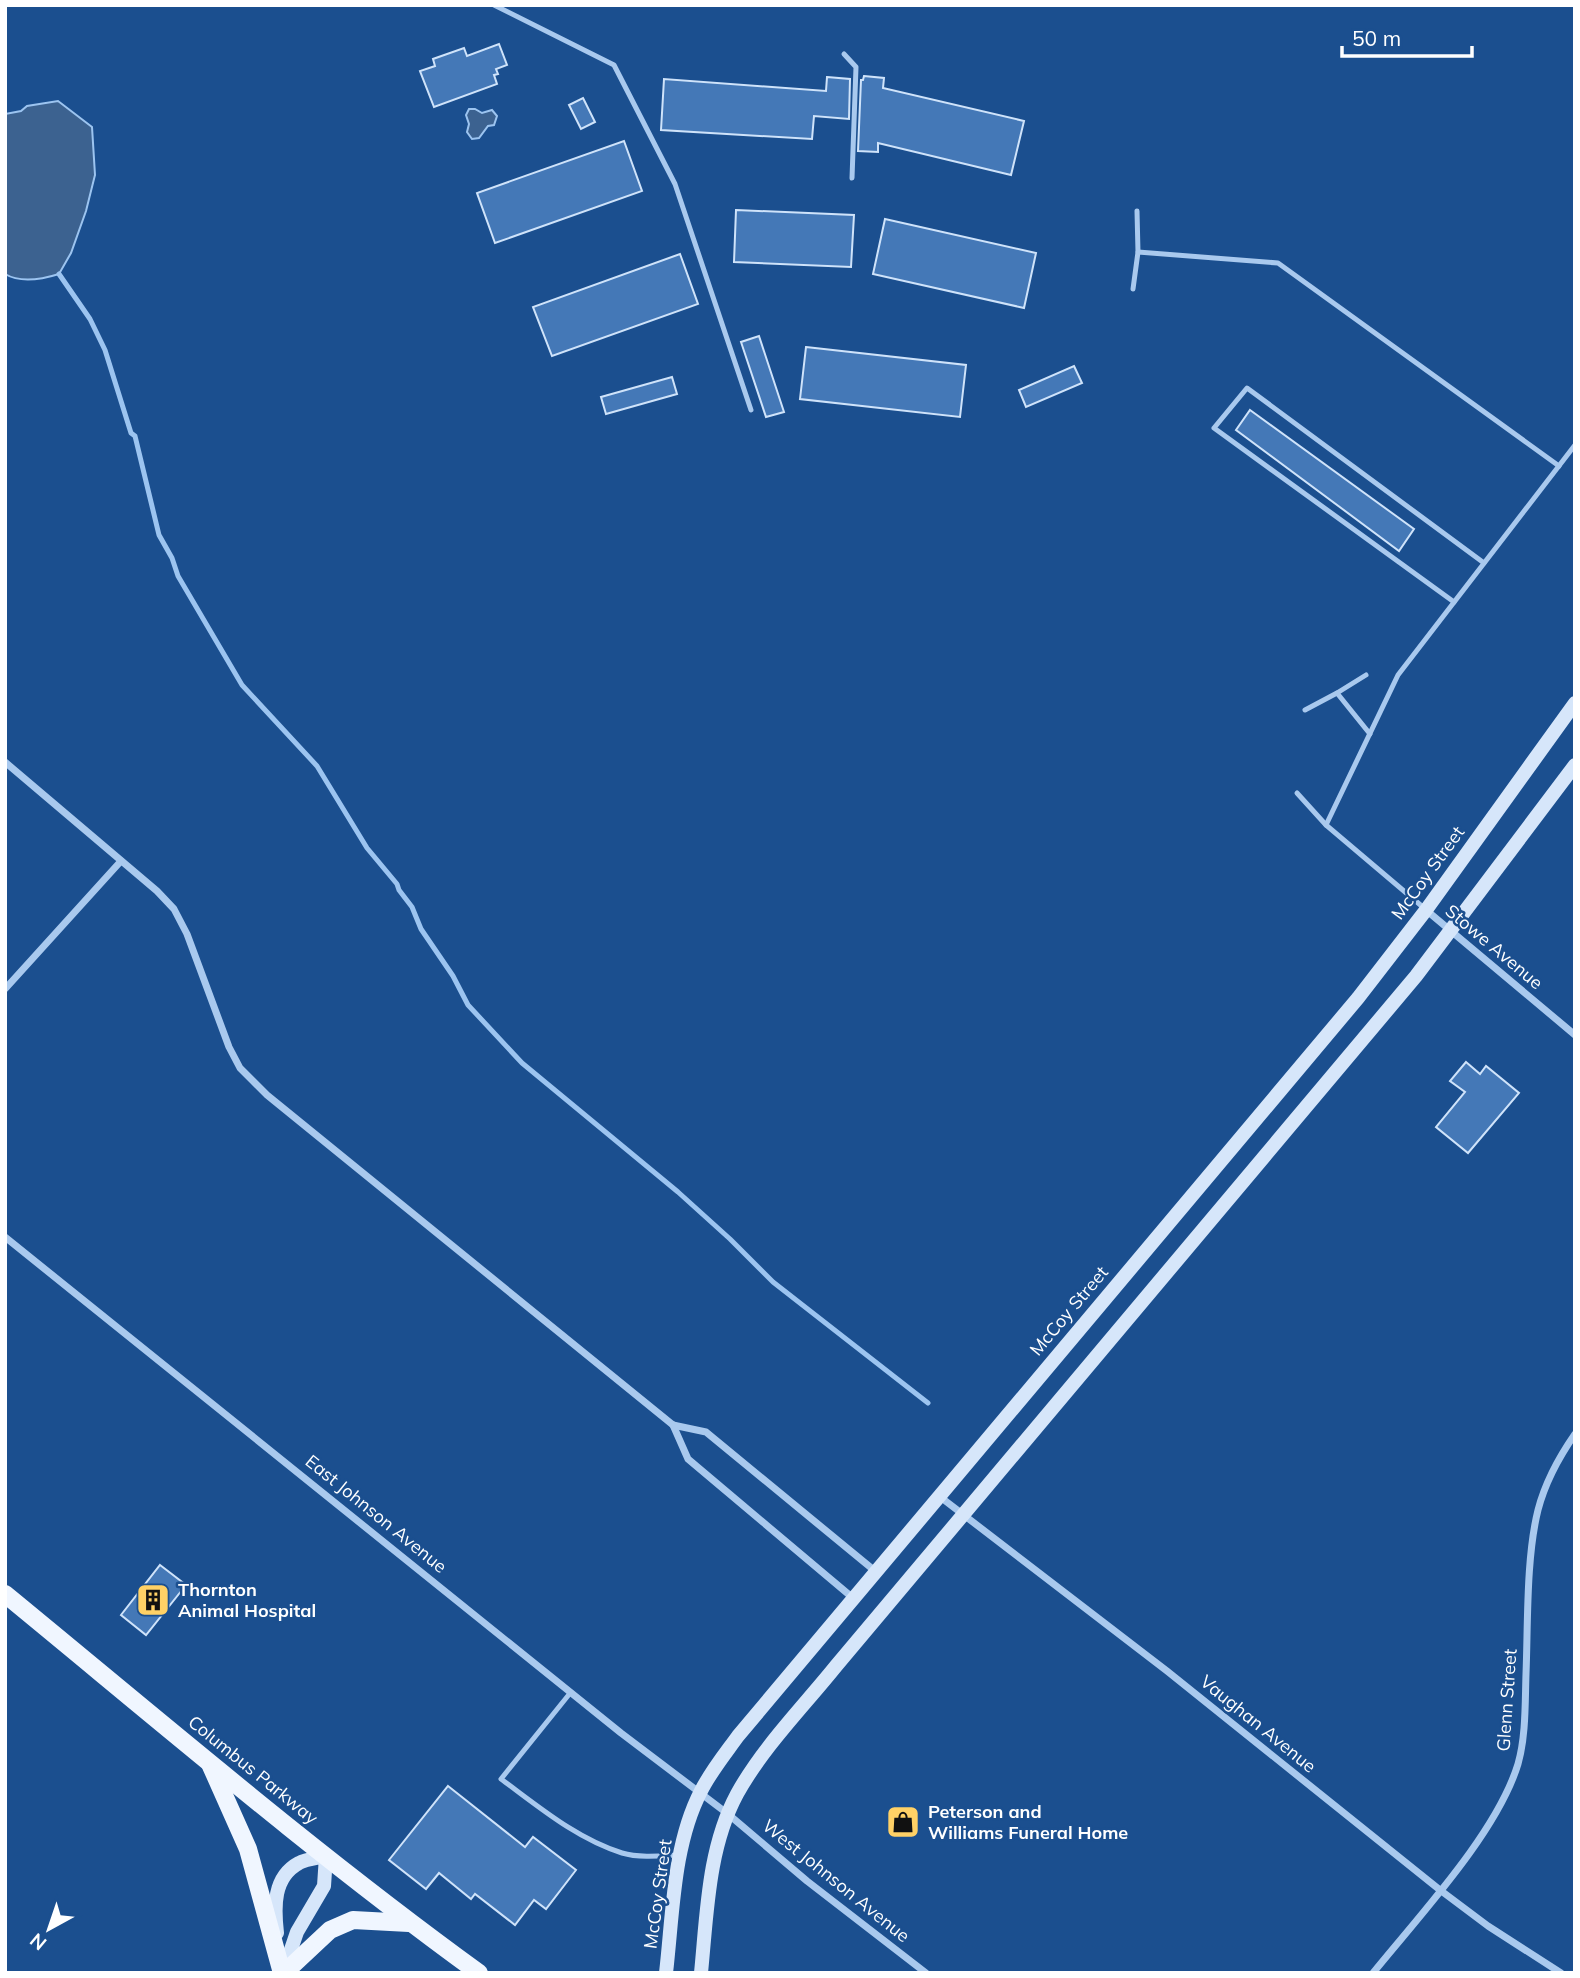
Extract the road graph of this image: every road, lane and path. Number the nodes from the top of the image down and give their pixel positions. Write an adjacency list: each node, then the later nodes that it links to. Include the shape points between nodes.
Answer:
1 (494, 5): 7 (lane, via 614,65 675,184)
2 (844, 54): 3 (lane, via 856,67)
3 (852, 178)
4 (1137, 211): 5 (lane)
5 (1138, 252): 6 (lane); 9 (lane, via 1279,262)
6 (1133, 289)
7 (751, 410)
8 (1575, 445): 9 (lane)
9 (1559, 466): 10 (lane)
10 (1484, 563): 11 (lane); 11 (lane, via 1247,388 1214,428)
11 (1454, 602): 16 (lane, via 1398,675)
12 (1366, 675): 13 (lane)
13 (1337, 693): 15 (lane); 16 (lane)
14 (1575, 703): 22 (street, McCoy Street)
15 (1305, 710)
16 (1370, 734): 20 (lane)
17 (5, 762): 21 (street)
18 (1575, 765): 23 (street)
19 (1297, 793): 20 (lane)
20 (1326, 825): 22 (lane)
21 (121, 860): 24 (street); 27 (street, via 174,909 240,1068 267,1095)
22 (1426, 910): 23 (street, Stowe Avenue); 29 (street, McCoy Street)
23 (1450, 932): 25 (street, Stowe Avenue); 30 (street)
24 (5, 989)
25 (1575, 1035)
26 (5, 1237): 34 (street, East Johnson Avenue)
27 (673, 1425): 31 (street, via 706,1432); 33 (street, via 688,1459)
28 (1575, 1434): 40 (street, Glenn Street, via 1549,1479 1533,1541 1525,1714 1518,1762 1506,1794)
29 (939, 1496): 30 (street, Vaughan Avenue); 31 (street, McCoy Street)
30 (962, 1515): 37 (street, via 753,1768); 40 (street, Vaughan Avenue)
31 (876, 1571): 33 (street, McCoy Street)
32 (5, 1594): 35 (main road, Columbus Parkway)
33 (853, 1598): 36 (street, McCoy Street, via 737,1736)
34 (571, 1692): 36 (street, East Johnson Avenue); 38 (lane, via 501,1779 557,1820 624,1854)
35 (210, 1762): 39 (main road, Columbus Parkway); 42 (main road, via 248,1849)
36 (700, 1793): 37 (street, East Johnson Avenue); 38 (street, McCoy Street)
37 (728, 1814): 45 (street, via 709,1895); 46 (street, West Johnson Avenue)
38 (681, 1855): 44 (street, McCoy Street)
39 (326, 1856): 41 (main road, Columbus Parkway); 42 (street, via 324,1886 297,1931); 42 (street, via 300,1862 285,1874 276,1892)
40 (1440, 1890): 47 (street, Glenn Street); 48 (street, Vaughan Avenue)
41 (409, 1923): 42 (main road, via 353,1920 330,1930); 43 (main road, Columbus Parkway)
42 (282, 1973)
43 (479, 1973)
44 (666, 1973)
45 (701, 1973)
46 (926, 1973)
47 (1373, 1973)
48 (1561, 1973)

